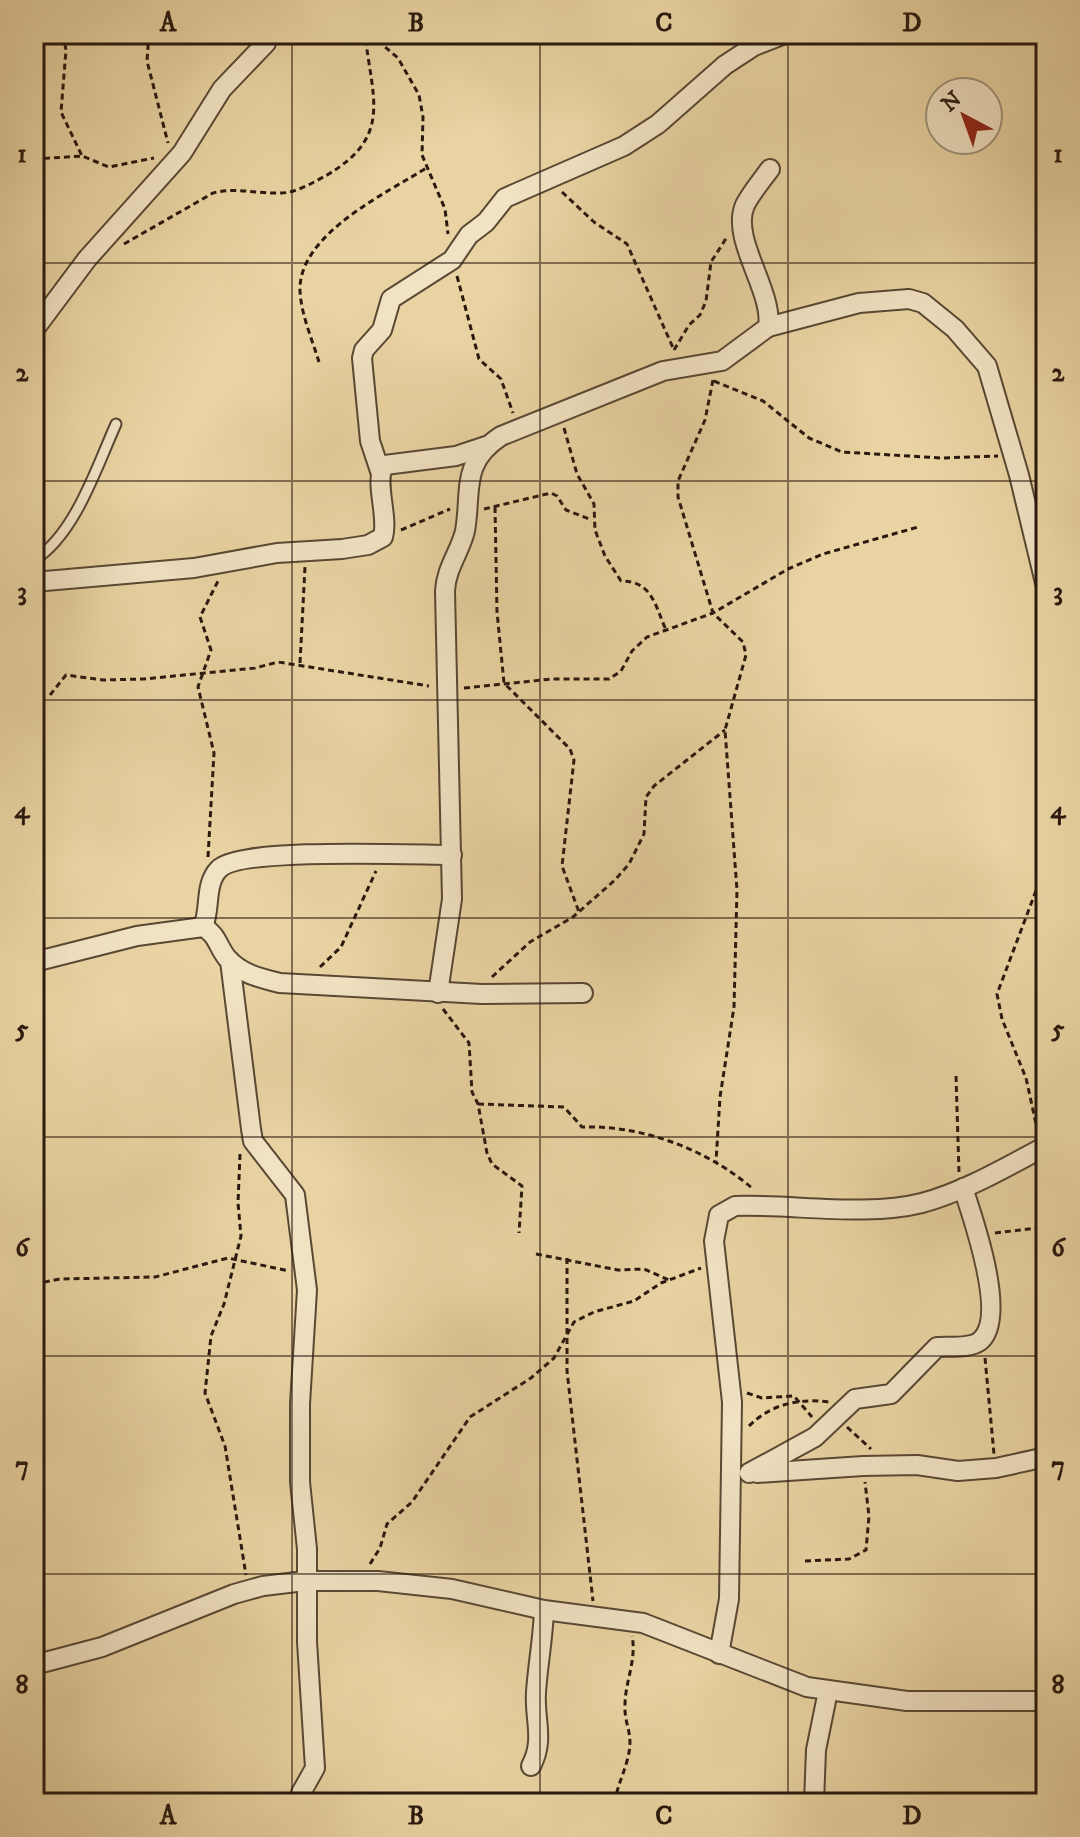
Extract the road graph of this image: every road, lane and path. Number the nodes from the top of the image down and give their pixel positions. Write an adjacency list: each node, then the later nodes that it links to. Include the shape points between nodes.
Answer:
1 (63, 34): 6 (path, via 61,112)
2 (149, 34): 8 (path, via 147,61)
3 (268, 34): 8 (street, via 266,43 222,89)
4 (367, 34): 9 (path, via 398,58 419,95 422,155); 13 (path, via 373,124 354,157 316,182 284,193 213,193)
5 (785, 34): 11 (street, via 725,65 658,124 624,146)
6 (82, 156): 7 (path); 8 (path, via 109,167 153,158)
7 (34, 159)
8 (174, 162): 16 (street, via 87,259)
9 (428, 167): 14 (path, via 445,209); 18 (path, via 354,211 306,260 301,304)
10 (770, 169): 15 (street, via 744,207)
11 (557, 177): 14 (street, via 505,198); 17 (path, via 571,201 627,244)
12 (730, 231): 17 (path, via 711,262 700,315)
13 (117, 248)
14 (452, 260): 22 (path, via 479,359 501,379); 25 (street, via 391,299 382,330 364,350 370,441)
15 (768, 327): 19 (street, via 722,361); 24 (street, via 859,303 923,303 987,366)
16 (34, 330)
17 (674, 350): 19 (path)
18 (319, 362)
19 (663, 371): 20 (street)
20 (555, 412): 22 (street); 28 (path, via 594,504)
21 (116, 424): 32 (lane, via 79,507)
22 (522, 427): 23 (street)
23 (486, 446): 25 (street, via 456,456 390,463); 26 (street, via 470,473)
24 (1014, 456): 35 (street); 36 (path, via 842,452 809,438 763,401 713,380 705,420 678,481 678,497)
25 (380, 471): 30 (street)
26 (466, 507): 27 (path); 30 (path); 41 (street, via 464,533 446,576)
27 (495, 507): 28 (path, via 551,493 566,510); 40 (path)
28 (592, 520): 37 (path, via 616,575 649,590)
29 (918, 527): 36 (path, via 811,559)
30 (383, 537): 31 (street, via 368,545)
31 (305, 551): 33 (street); 38 (path)
32 (34, 560)
33 (230, 561): 34 (street); 39 (path, via 200,617 211,650)
34 (34, 582)
35 (1046, 587)
36 (713, 613): 37 (path); 43 (path, via 743,642 746,655)
37 (666, 630): 40 (path, via 647,637 609,679)
38 (300, 664): 39 (path); 41 (path)
39 (200, 672): 42 (path, via 103,680 66,675); 47 (path, via 198,687 214,753 207,851)
40 (504, 683): 41 (path); 48 (path, via 570,749 574,760 562,866)
41 (448, 690): 45 (street)
42 (50, 695)
43 (725, 730): 48 (path, via 654,786 646,797 644,834 629,864); 60 (path, via 737,890 734,1007)
44 (380, 855): 45 (street); 47 (street, via 237,860); 52 (path, via 370,890 341,947)
45 (452, 855): 53 (street, via 452,899)
46 (1046, 875): 58 (path, via 997,994)
47 (211, 880): 49 (street)
48 (579, 912): 55 (path, via 542,932 505,962)
49 (203, 927): 50 (street); 51 (street, via 137,936)
50 (230, 961): 52 (street, via 251,976); 70 (street, via 253,1141 295,1195)
51 (34, 962)
52 (298, 985): 53 (street)
53 (436, 992): 55 (street); 57 (path, via 469,1043 472,1092)
54 (583, 993): 55 (street)
55 (482, 994)
56 (956, 1076): 61 (path)
57 (478, 1104): 60 (path, via 564,1107 582,1127 656,1137); 65 (path, via 492,1164 522,1186)
58 (1044, 1147): 61 (street)
59 (240, 1152): 67 (path, via 241,1236)
60 (716, 1162): 62 (path)
61 (963, 1188): 62 (street, via 920,1203 870,1208); 63 (street)
62 (774, 1204): 69 (street, via 735,1206 719,1215)
63 (977, 1227): 64 (path, via 992,1234); 74 (street, via 989,1295 989,1326)
64 (1046, 1227)
65 (519, 1233)
66 (536, 1254): 68 (path)
67 (234, 1258): 70 (path); 72 (path, via 146,1278); 88 (path, via 211,1336 205,1393 225,1446 247,1564)
68 (567, 1258): 71 (path, via 618,1270 644,1269); 73 (path)
69 (714, 1259): 71 (path); 75 (street)
70 (305, 1275): 86 (street, via 300,1404)
71 (671, 1281): 73 (path, via 634,1301 574,1322)
72 (34, 1284)
73 (567, 1335): 87 (path, via 554,1358 531,1378 470,1417 412,1502 385,1527); 90 (path)
74 (983, 1338): 77 (street, via 976,1344 937,1347 891,1394 863,1396); 83 (path)
75 (730, 1389): 76 (path); 79 (street)
76 (799, 1400): 77 (path); 79 (path, via 769,1409)
77 (849, 1404): 78 (street)
78 (833, 1422): 82 (path, via 843,1424); 84 (street, via 815,1437)
79 (732, 1449): 84 (street)
80 (1046, 1457): 83 (street)
81 (863, 1466): 82 (street); 84 (street); 85 (path, via 869,1516 866,1550 849,1559)
82 (889, 1466): 83 (street)
83 (996, 1468)
84 (739, 1474): 92 (street)
85 (805, 1561)
86 (305, 1581): 87 (street); 88 (street); 97 (street, via 315,1768)
87 (361, 1581): 89 (street, via 452,1589)
88 (245, 1591): 93 (street, via 102,1647)
89 (544, 1610): 90 (street); 96 (street, via 536,1695 541,1736)
90 (594, 1616): 91 (street)
91 (626, 1621): 92 (street, via 663,1629); 98 (path, via 634,1646 624,1707 632,1733)
92 (719, 1654): 94 (street)
93 (34, 1665)
94 (828, 1691): 95 (street, via 907,1701); 99 (street, via 816,1750)
95 (1046, 1701)
96 (531, 1766)
97 (301, 1793)
98 (615, 1803)
99 (814, 1803)

